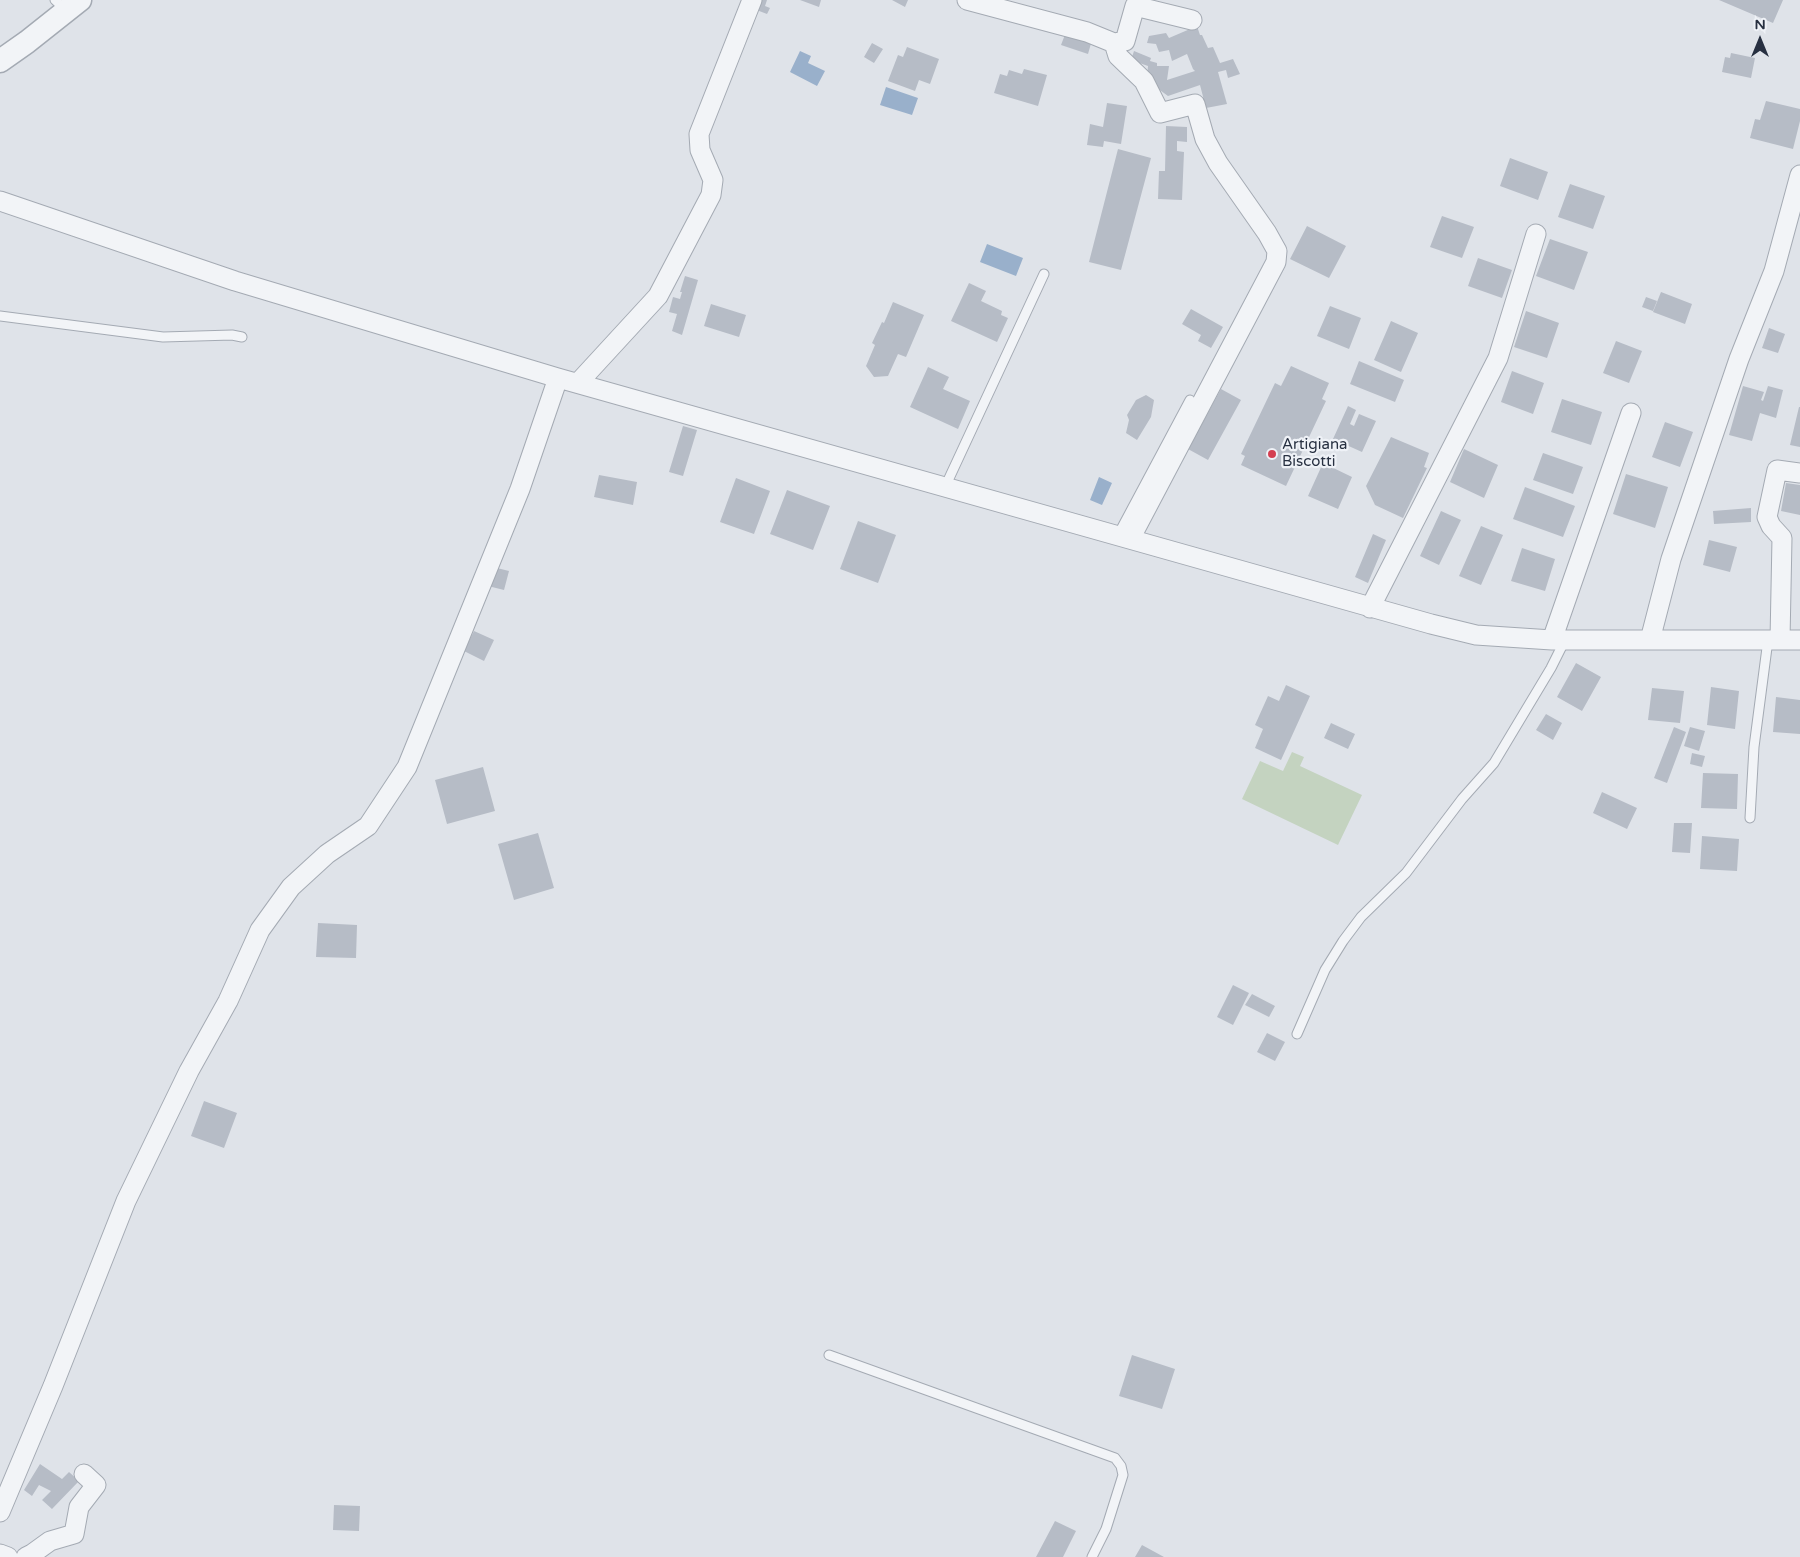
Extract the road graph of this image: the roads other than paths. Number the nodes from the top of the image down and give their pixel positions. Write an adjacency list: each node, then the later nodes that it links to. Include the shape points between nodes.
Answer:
1 (752, 0): 15 (street, via 698,134 700,150 713,180 711,195 658,296)
2 (967, 0): 6 (street, via 1087,32)
3 (1136, 3): 5 (street); 6 (street, via 1125,40)
4 (67, 4): 7 (street, via 27,42)
5 (1192, 20)
6 (1114, 43): 20 (street, via 1118,56 1144,81 1160,112 1195,104 1205,140 1277,251 1276,262)
7 (0, 61)
8 (1800, 175): 23 (street, via 1774,271 1739,359 1671,559)
9 (0, 201): 14 (street, via 235,282)
10 (1536, 234): 21 (street, via 1498,358)
11 (1044, 274): 19 (lane)
12 (0, 316): 13 (lane, via 163,337)
13 (242, 337)
14 (558, 378): 15 (street); 30 (street, via 520,489 407,767 368,826 327,854 291,887 260,930 228,1001 189,1071 126,1201)
15 (578, 383): 19 (street)
16 (1190, 400): 20 (lane)
17 (1631, 413): 22 (street)
18 (1800, 473): 24 (street, via 1777,470 1767,517 1770,526 1782,538)
19 (945, 487): 20 (street)
20 (1124, 537): 21 (street)
21 (1370, 608): 22 (street, via 1476,634)
22 (1559, 640): 23 (street); 27 (lane, via 1551,668 1494,763 1406,873 1361,917 1343,941 1325,970)
23 (1650, 640): 24 (street)
24 (1774, 640): 25 (street); 26 (lane, via 1754,747)
25 (1800, 640)
26 (1750, 818)
27 (1297, 1034)
28 (828, 1355): 34 (lane, via 1115,1458 1123,1475 1106,1529)
29 (84, 1474): 32 (street, via 96,1485 79,1507 74,1534 50,1541)
30 (0, 1512)
31 (0, 1554): 33 (street)
32 (32, 1556)
33 (8, 1557)
34 (1092, 1557)

